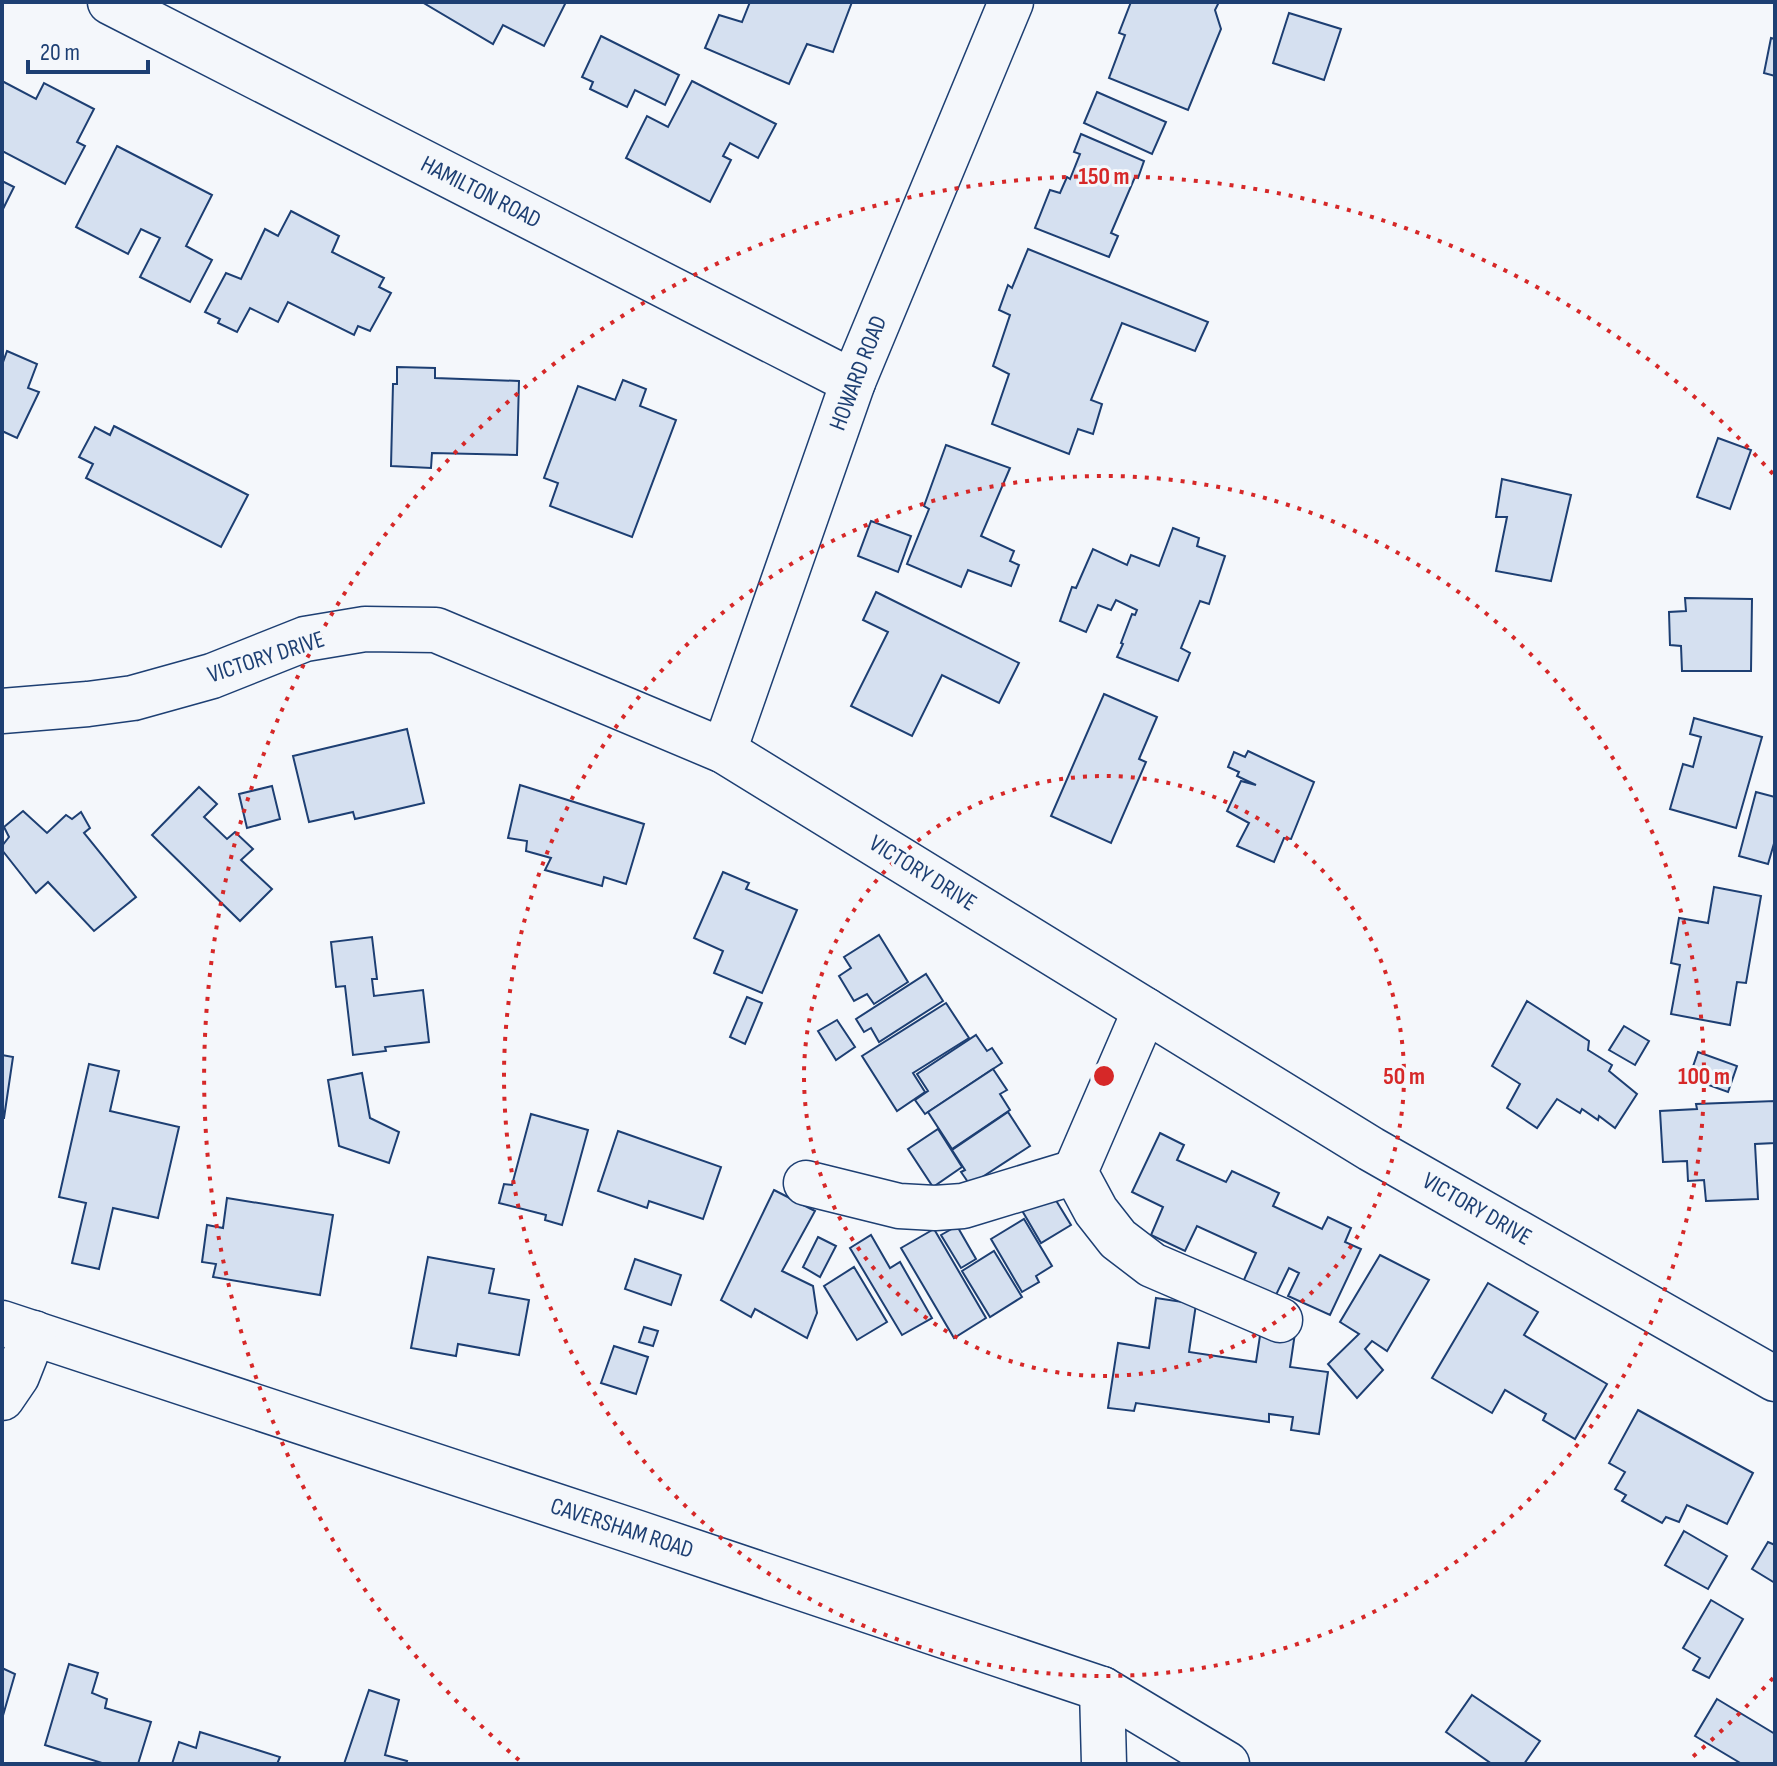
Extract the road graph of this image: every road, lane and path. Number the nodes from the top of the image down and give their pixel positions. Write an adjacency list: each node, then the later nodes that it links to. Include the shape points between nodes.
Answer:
1 (110, 2): 3 (street, HAMILTON ROAD)
2 (1011, 2): 3 (street, HOWARD ROAD)
3 (853, 382): 5 (street, HOWARD ROAD)
4 (2, 711): 5 (street, VICTORY DRIVE, via 133,698 212,676 305,639 365,629 436,630)
5 (724, 751): 6 (street, VICTORY DRIVE)
6 (1145, 1010): 7 (street); 11 (street, VICTORY DRIVE, via 1371,1149)
7 (1075, 1172): 8 (street, via 963,1206 935,1208 899,1206); 9 (street, via 1118,1239 1152,1265)
8 (806, 1183)
9 (1280, 1320)
10 (18, 1328): 12 (street, via 17,1376); 13 (street, CAVERSHAM ROAD)
11 (1775, 1379)
12 (2, 1398)
13 (1102, 1689): 14 (street); 15 (street, CAVERSHAM ROAD)
14 (1104, 1764)
15 (1227, 1764)

